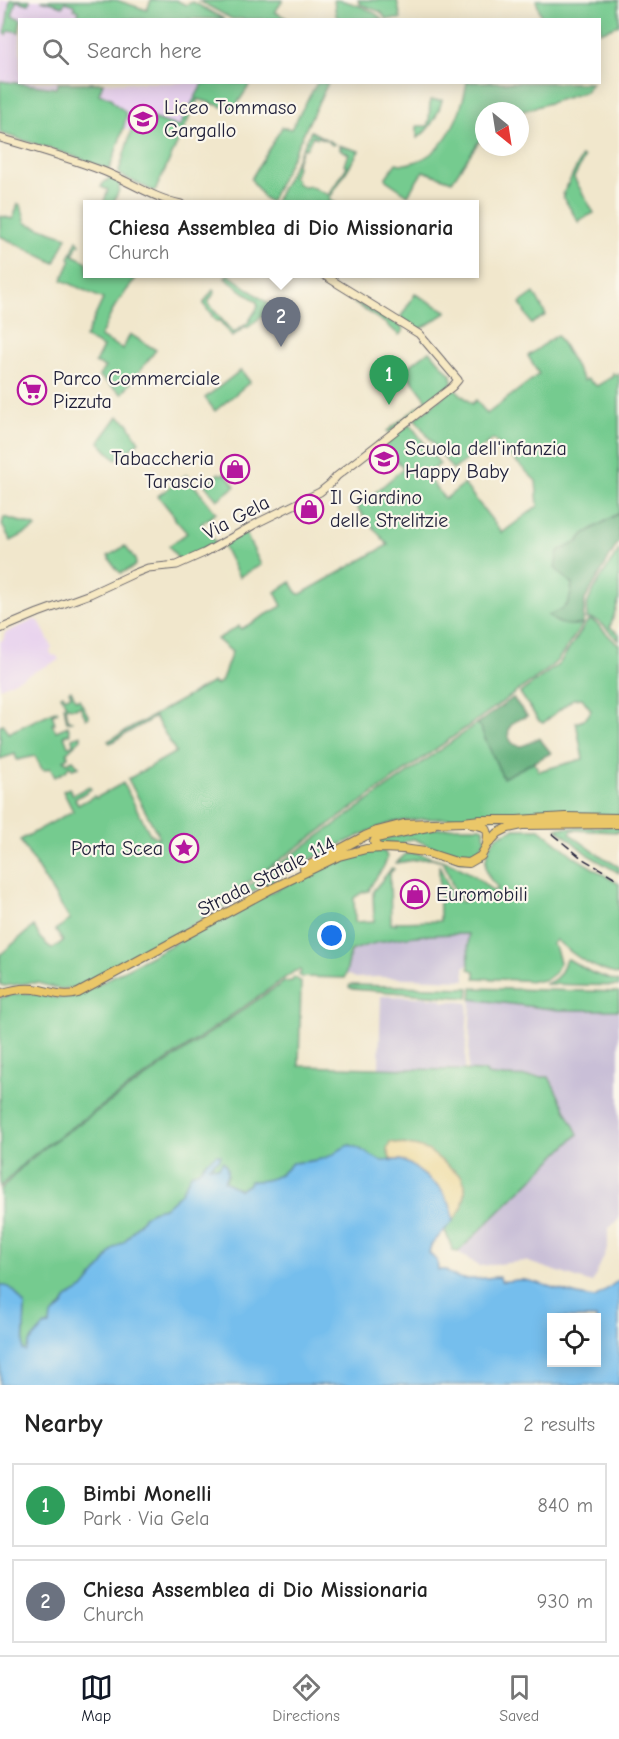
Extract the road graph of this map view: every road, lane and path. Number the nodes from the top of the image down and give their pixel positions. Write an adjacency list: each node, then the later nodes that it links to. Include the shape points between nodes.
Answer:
1 (0, 138): 2 (street, via 95,168)
2 (166, 200)
3 (330, 278): 4 (street, Via Gela, via 419,334 458,380 320,492 177,565 148,568)
4 (0, 630)
5 (619, 818): 6 (main road, Strada Statale 114)
6 (463, 822): 7 (main road, Strada Statale 114); 9 (main road, via 486,828)
7 (445, 823): 10 (main road, via 376,838 375,845); 11 (main road, Strada Statale 114, via 404,824 365,836 76,990 18,986)
8 (619, 824): 9 (main road, Strada Statale 114, via 522,825 502,831)
9 (487, 845): 10 (main road, Strada Statale 114, via 478,859 464,864 425,852)
10 (382, 848): 11 (main road, Strada Statale 114, via 339,856 78,993 66,996 29,989)
11 (0, 992)

